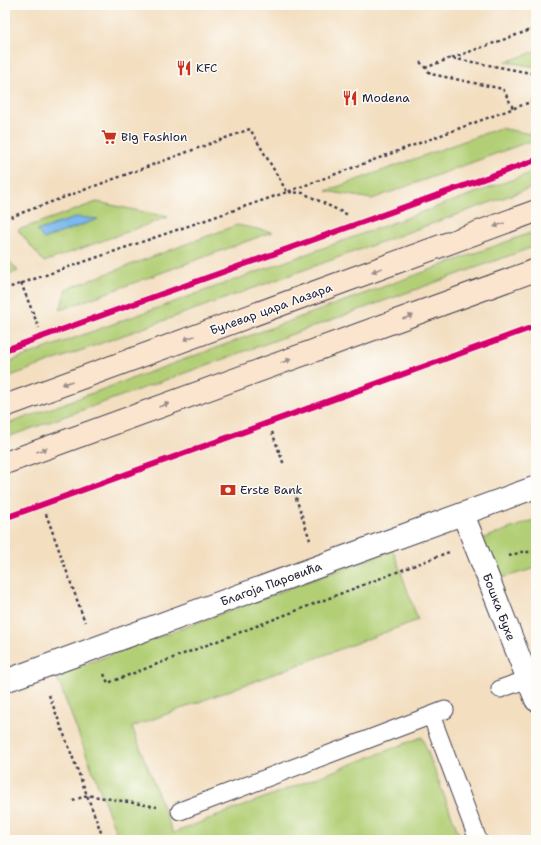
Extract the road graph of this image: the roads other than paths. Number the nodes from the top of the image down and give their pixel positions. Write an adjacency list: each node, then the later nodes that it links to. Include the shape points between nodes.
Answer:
1 (536, 212): 3 (main road, Булевар цара Лазара, one-way to 3)
2 (536, 270): 4 (main road, one-way to 2)
3 (5, 406)
4 (5, 463)
5 (536, 487): 6 (street, Благоја Паровића)
6 (463, 514): 7 (street, Бошка Бухе); 8 (street, Благоја Паровића)
7 (528, 679): 9 (lane); 10 (street, Бошка Бухе)
8 (5, 681)
9 (500, 689)
10 (536, 700)
11 (180, 810): 12 (lane, via 438,713)
12 (478, 840)

